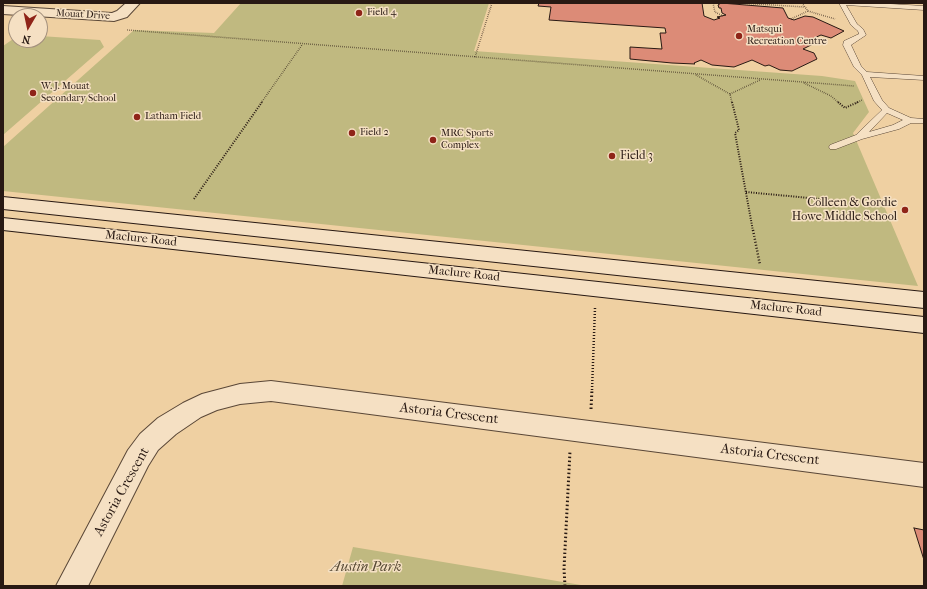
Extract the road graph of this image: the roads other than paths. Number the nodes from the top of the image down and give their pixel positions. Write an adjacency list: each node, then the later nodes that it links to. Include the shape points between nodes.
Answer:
1 (134, 3): 4 (main road, Mouat Drive, via 122,14 114,17)
2 (842, 3): 3 (lane); 5 (lane, via 854,25 863,35 846,45 858,67)
3 (924, 8)
4 (3, 10)
5 (865, 74): 6 (lane); 7 (lane, via 877,99)
6 (924, 78)
7 (886, 110): 8 (lane); 10 (lane)
8 (910, 120): 9 (lane); 10 (lane, via 896,127)
9 (924, 121)
10 (859, 137): 11 (lane)
11 (833, 147)
12 (3, 204): 14 (main road, Maclure Road)
13 (3, 224): 15 (main road, Maclure Road)
14 (924, 300)
15 (924, 325)
16 (924, 475): 17 (main road, Astoria Crescent, via 271,391 240,394 211,401 192,410 167,426 149,442 138,458)
17 (72, 586)

